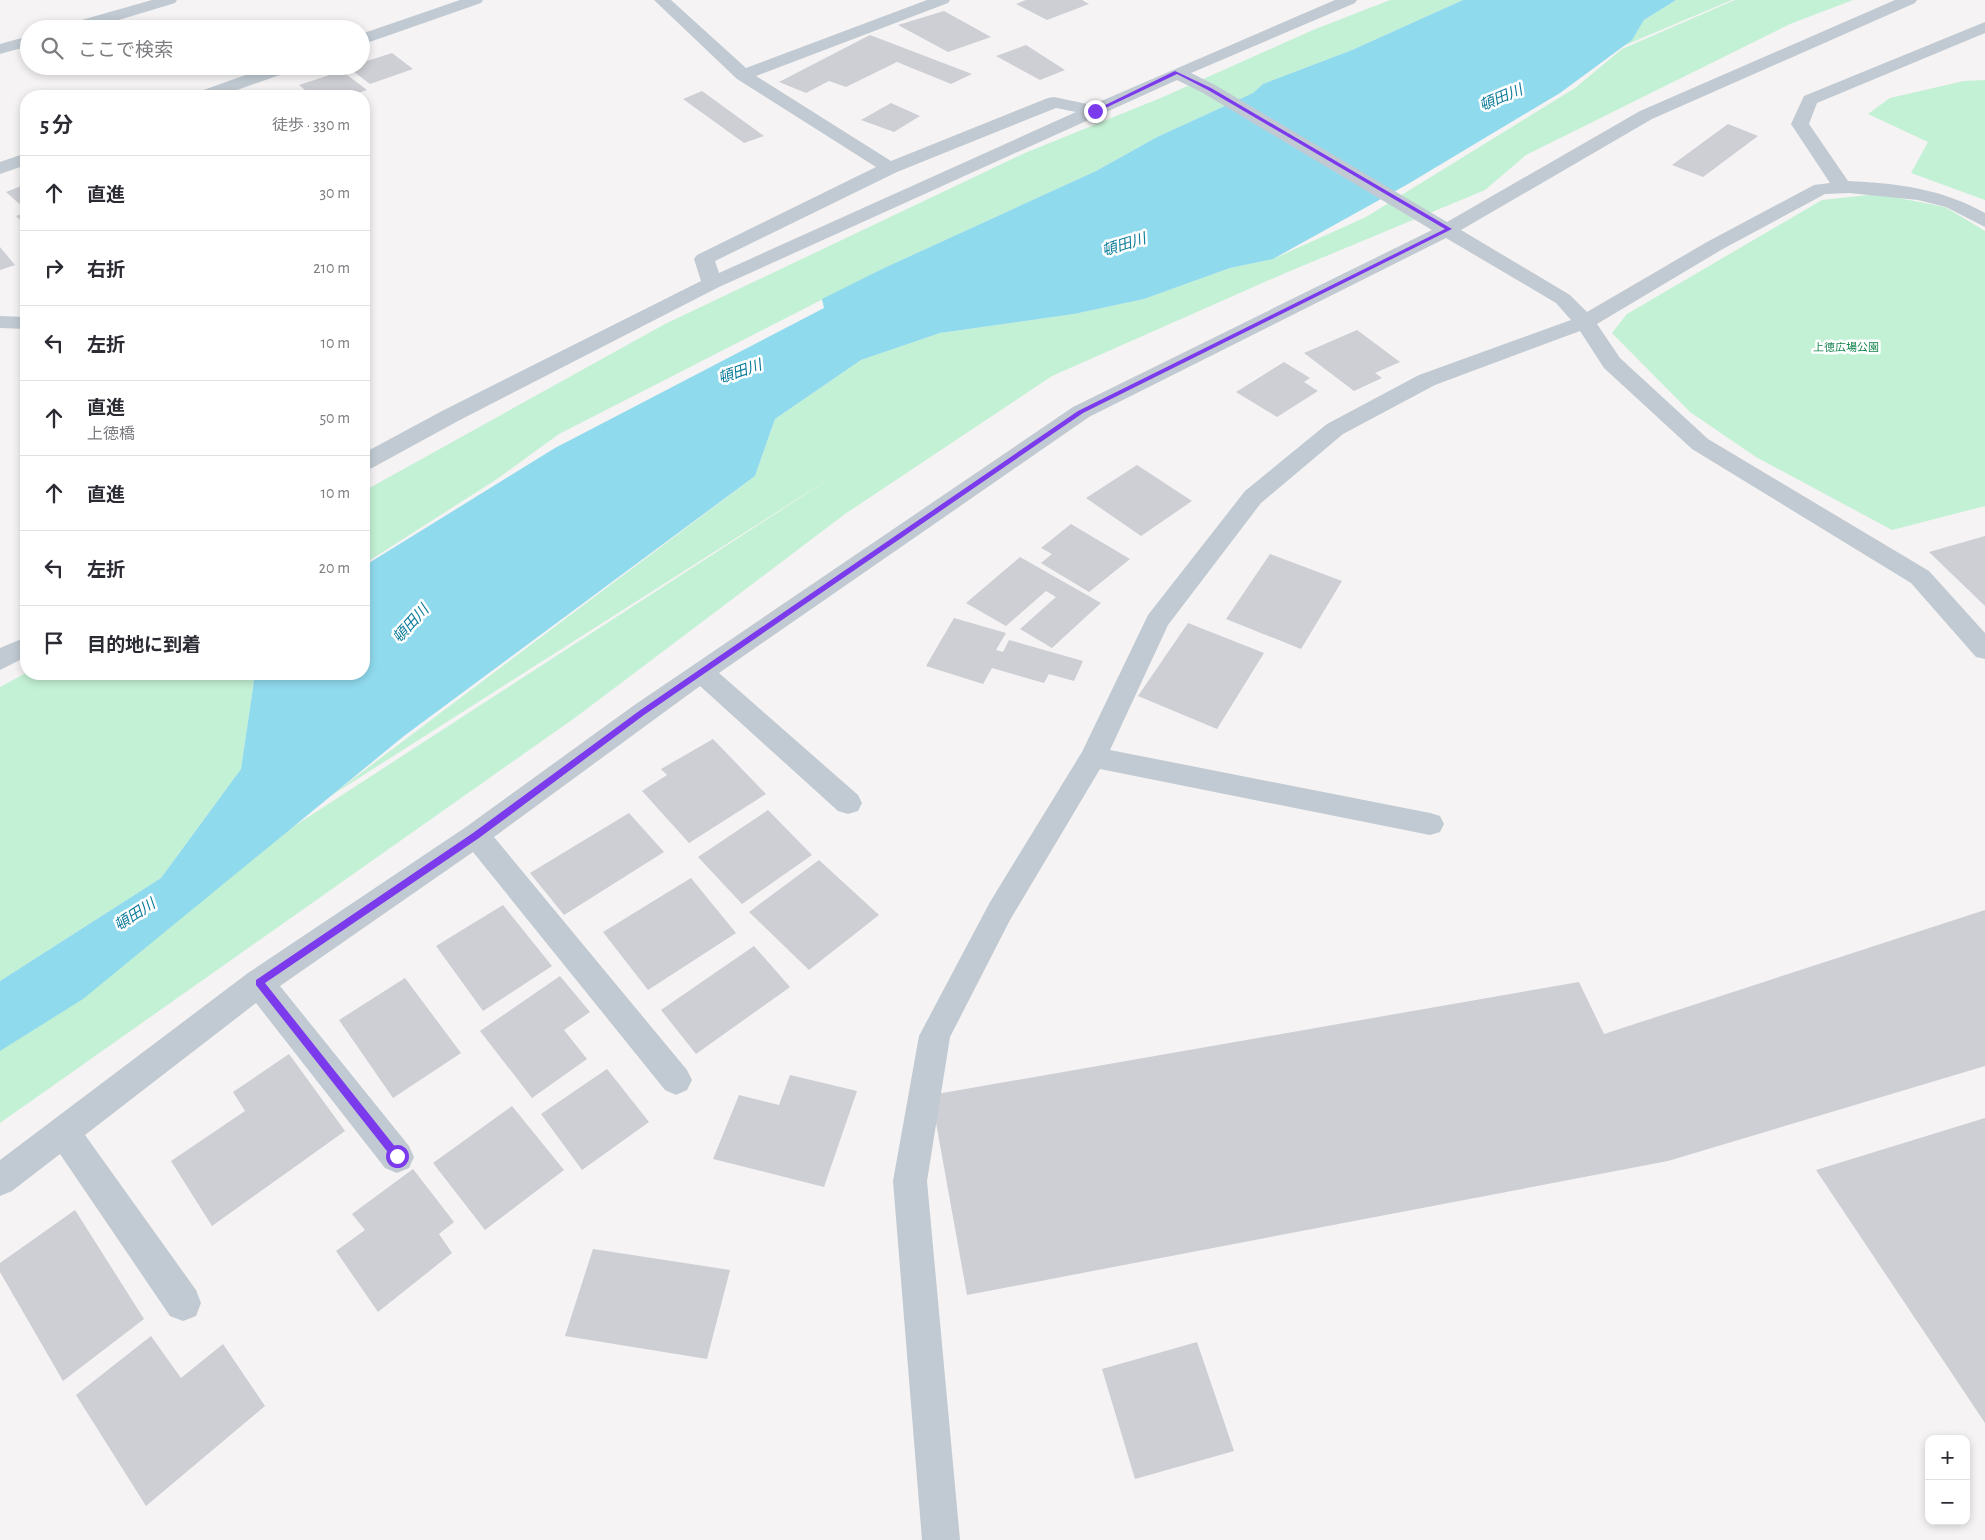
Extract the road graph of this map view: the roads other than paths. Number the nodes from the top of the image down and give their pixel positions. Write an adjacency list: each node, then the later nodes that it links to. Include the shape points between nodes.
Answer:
1 (169, 0): 7 (street)
2 (475, 0): 9 (street)
3 (662, 0): 14 (street)
4 (942, 0): 14 (street)
5 (1349, 0): 12 (street)
6 (1909, 0): 22 (street, via 1646,115)
7 (101, 20)
8 (1985, 27): 20 (street, via 1810,100 1800,124)
9 (370, 37)
10 (20, 43): 11 (street)
11 (0, 49)
12 (1177, 72): 16 (street); 22 (street)
13 (263, 75): 15 (street)
14 (743, 75): 19 (street)
15 (221, 90)
16 (1095, 111): 19 (street, via 1054,102); 23 (street)
17 (20, 161): 18 (street)
18 (0, 168)
19 (890, 168): 23 (street, via 704,259)
20 (1842, 188): 21 (street, via 1918,194 1953,203); 25 (street, via 1821,189 1714,246)
21 (1985, 221)
22 (1449, 229): 25 (street, via 1563,299); 31 (street, via 1081,412)
23 (712, 283): 27 (street)
24 (0, 322): 26 (street)
25 (1585, 322): 29 (street, via 1612,362 1700,444 1920,577); 32 (street, via 1427,380 1336,429 1253,497 1157,621)
26 (20, 323)
27 (370, 460)
28 (20, 649): 30 (street)
29 (1985, 650)
30 (0, 660)
31 (702, 673): 33 (street); 35 (street)
32 (1093, 757): 34 (street); 42 (street, via 1000,911 934,1036 910,1181)
33 (848, 803)
34 (1430, 824)
35 (476, 835): 36 (street); 37 (street)
36 (259, 983): 38 (street); 39 (street)
37 (676, 1080)
38 (64, 1132): 40 (street); 41 (street)
39 (397, 1156)
40 (0, 1180)
41 (183, 1303)
42 (942, 1540)

